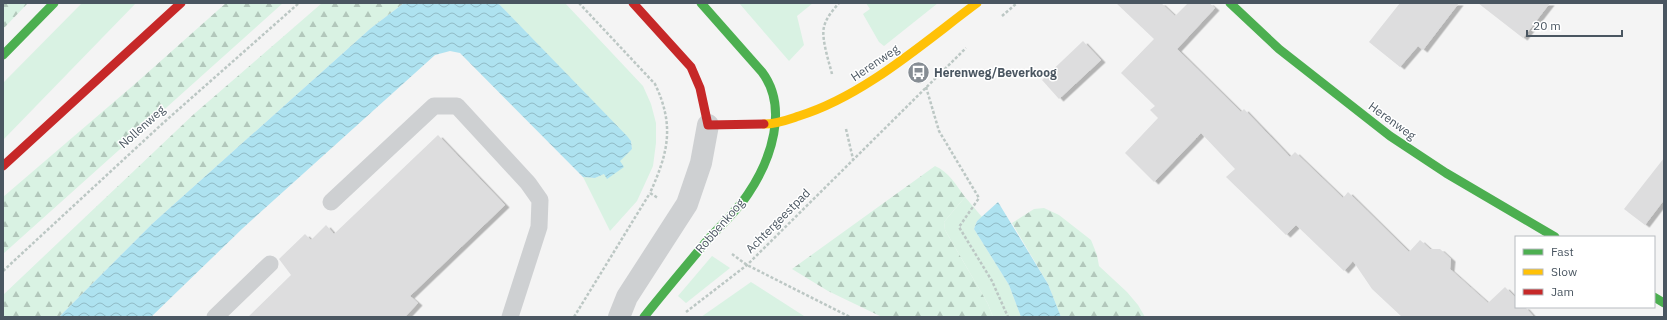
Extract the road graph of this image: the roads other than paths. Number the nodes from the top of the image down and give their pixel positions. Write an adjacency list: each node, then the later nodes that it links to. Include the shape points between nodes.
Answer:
1 (54, 3): 7 (main road)
2 (181, 3): 10 (main road)
3 (633, 3): 9 (main road, via 691,67 703,95)
4 (701, 3): 8 (main road, via 770,84 774,96)
5 (977, 3): 8 (main road, Herenweg, via 888,69 839,101)
6 (1230, 3): 12 (main road, Herenweg, via 1279,49 1390,136 1446,173)
7 (3, 55)
8 (776, 124): 9 (main road, Herenweg); 19 (main road, Robbenkoog, via 768,156 757,180 740,205)
9 (708, 125): 18 (street, via 696,180 681,215 627,297)
10 (3, 166)
11 (331, 202): 17 (lane, via 434,106 457,106 528,183 540,200 539,227)
12 (1553, 236)
13 (270, 264): 16 (lane)
14 (1655, 298): 15 (main road)
15 (1664, 303)
16 (215, 317)
17 (510, 317)
18 (619, 317)
19 (644, 317)

